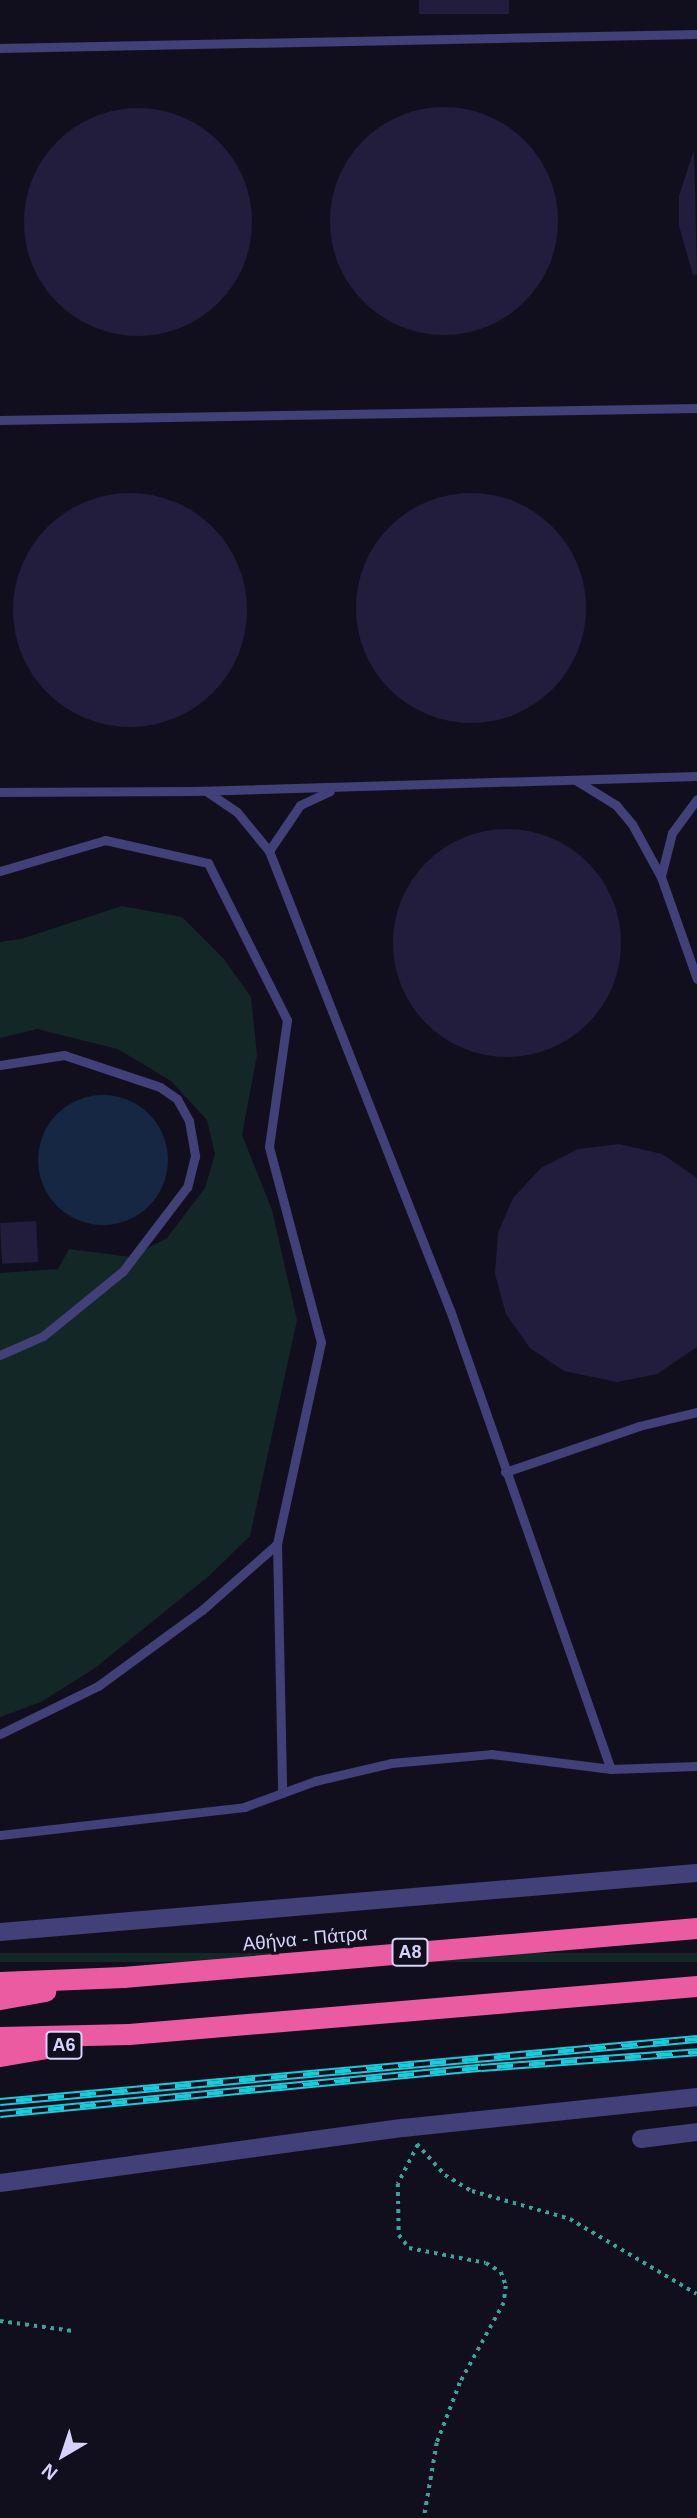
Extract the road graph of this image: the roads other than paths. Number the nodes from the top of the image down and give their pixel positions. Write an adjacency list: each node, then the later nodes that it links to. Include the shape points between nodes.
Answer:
1 (697, 34): 2 (lane)
2 (0, 48)
3 (697, 408): 4 (lane)
4 (0, 419)
5 (697, 776): 6 (lane)
6 (572, 779): 7 (lane); 13 (lane, via 616,804)
7 (341, 787): 8 (lane); 11 (lane, via 300,805)
8 (206, 791): 9 (lane); 11 (lane, via 236,812)
9 (0, 792)
10 (697, 799): 13 (lane, via 672,833)
11 (269, 851): 18 (lane, via 450,1310)
12 (0, 871): 19 (lane, via 105,840 208,863 287,1020 269,1147 321,1342)
13 (660, 877): 14 (lane)
14 (697, 979)
15 (0, 1065): 16 (lane, via 64,1055 160,1087 177,1099 189,1121 195,1156 187,1187 123,1270 43,1336)
16 (0, 1356)
17 (697, 1412): 18 (lane, via 639,1426)
18 (505, 1472): 22 (lane)
19 (277, 1544): 20 (lane, via 202,1610 98,1686); 23 (lane)
20 (0, 1734)
21 (697, 1766): 22 (lane)
22 (611, 1769): 23 (lane, via 491,1754 360,1768)
23 (282, 1793): 24 (lane, via 244,1807)
24 (0, 1835)
25 (697, 1873): 27 (street)
26 (697, 1928): 28 (highway, Αθήνα - Πάτρα / Α8)
27 (0, 1932)
28 (123, 1977): 29 (highway, Αθήνα - Πάτρα / Α8); 31 (highway)
29 (0, 1982)
30 (697, 1986): 32 (highway)
31 (0, 1999)
32 (129, 2034): 33 (highway); 34 (highway, Α6)
33 (0, 2037)
34 (0, 2056)
35 (697, 2097): 38 (street, via 403,2129)
36 (697, 2132): 37 (street)
37 (641, 2139)
38 (0, 2182)

